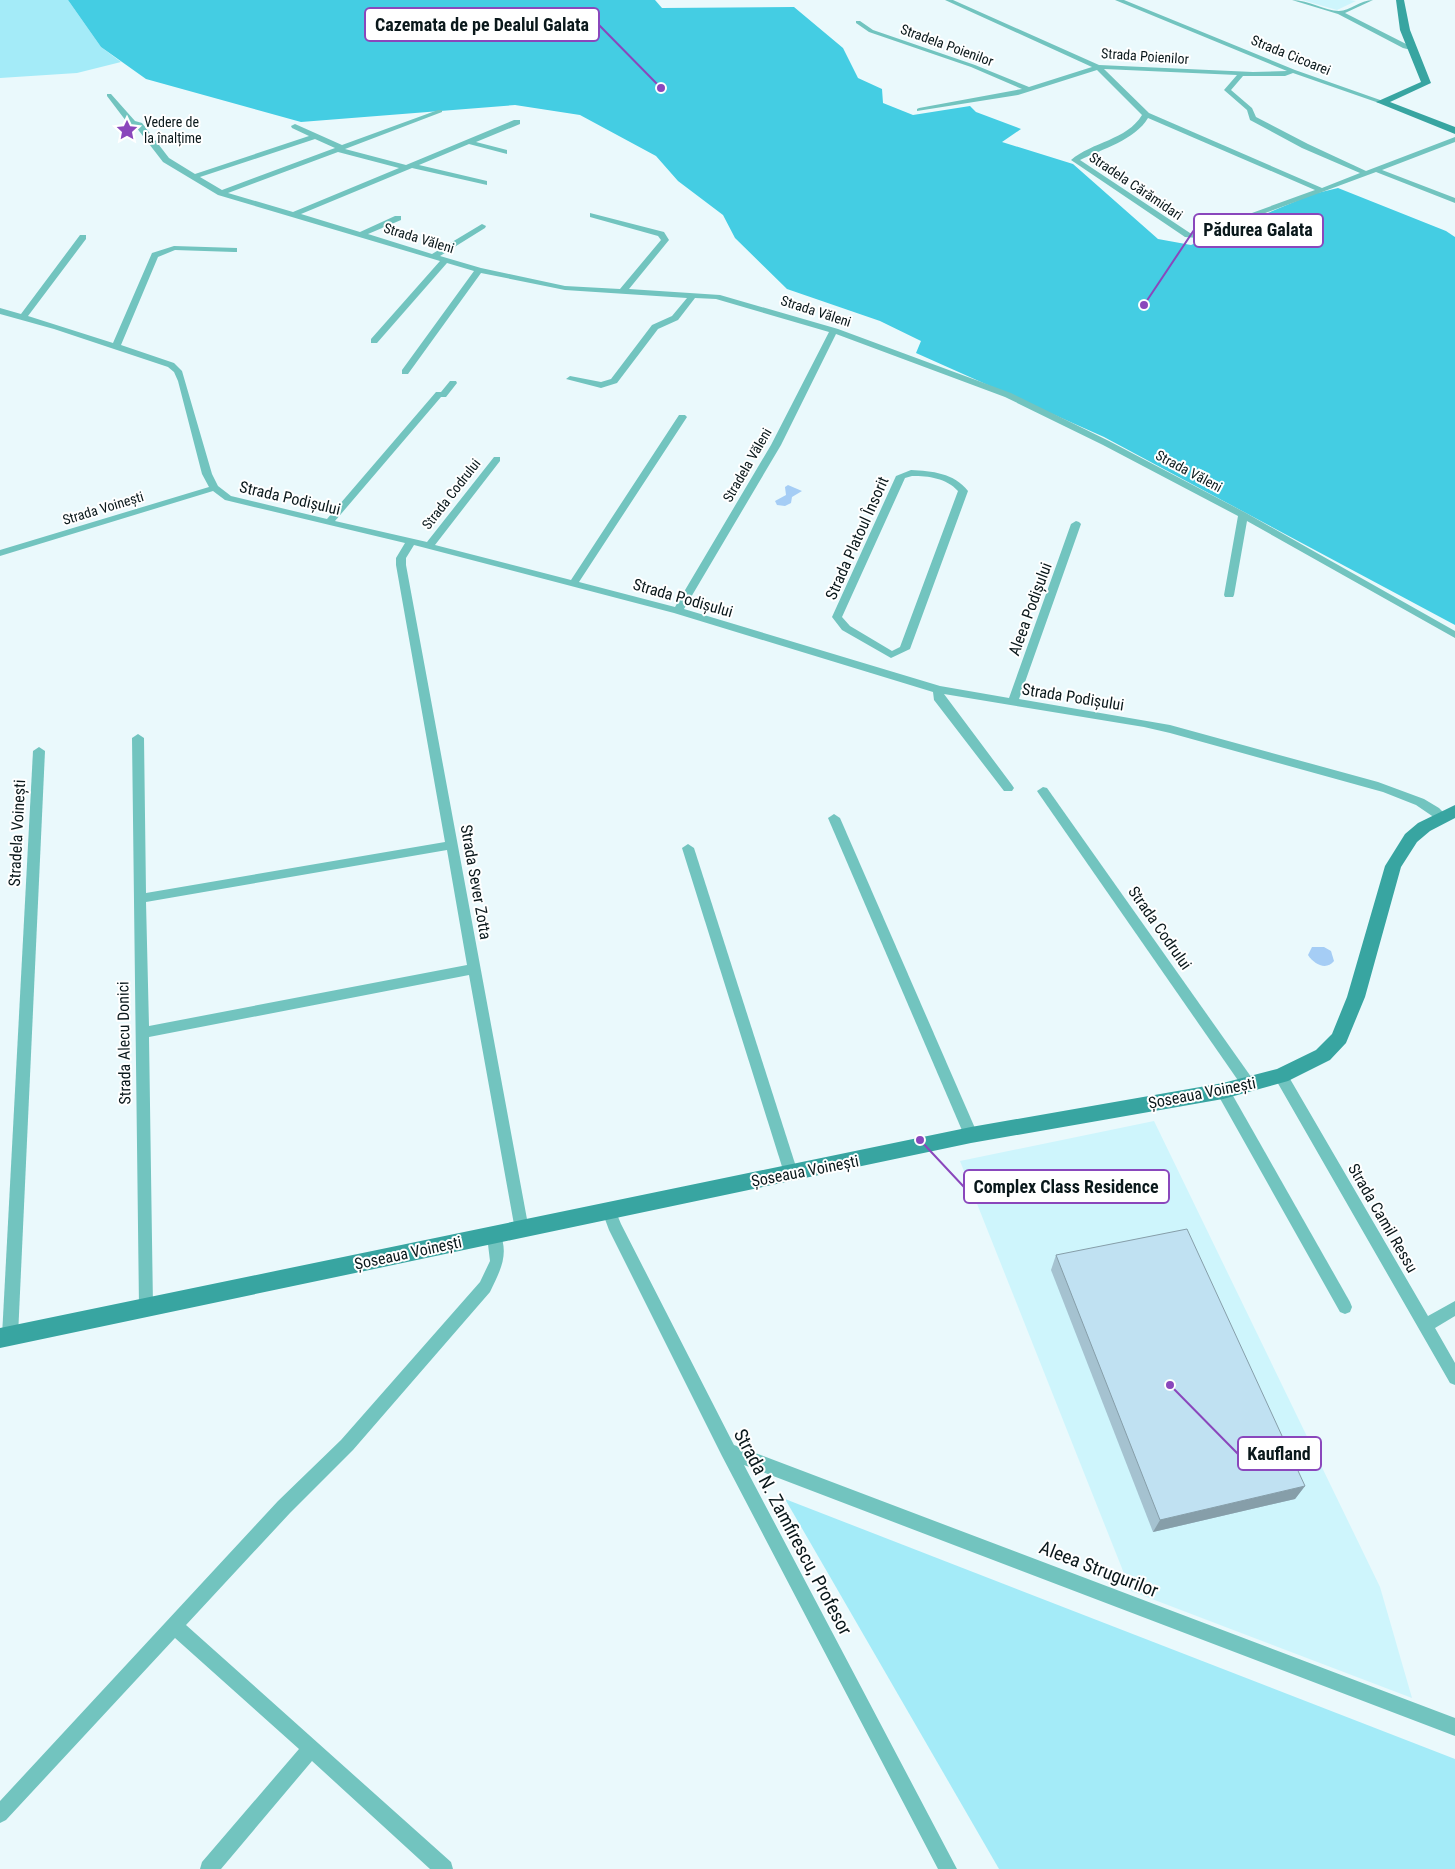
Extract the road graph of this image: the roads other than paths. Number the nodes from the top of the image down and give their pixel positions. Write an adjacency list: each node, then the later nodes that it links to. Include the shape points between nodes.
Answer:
1 (948, 0): 9 (street, Strada Poienilor)
2 (1118, 0): 10 (street, Strada Cicoarei)
3 (1295, 0): 6 (street)
4 (1370, 0): 6 (street)
5 (1400, 0): 8 (main road)
6 (1340, 13): 8 (street)
7 (858, 22): 12 (street, Stradela Poienilor, via 871,31 973,66)
8 (1412, 48): 14 (main road, via 1426,83)
9 (1098, 67): 11 (street, Strada Poienilor); 12 (street); 17 (street)
10 (1293, 72): 11 (street, Strada Poienilor); 14 (street, Strada Cicoarei)
11 (1240, 74): 28 (street, via 1226,90 1250,109 1253,118)
12 (1029, 90): 16 (street)
13 (109, 95): 29 (street, Strada Văleni, via 132,123 139,125 166,160)
14 (1381, 102): 20 (main road, Strada Cicoarei)
15 (440, 110): 24 (street)
16 (918, 110)
17 (1146, 115): 31 (street); 31 (street, Stradela Cărămidari, via 1135,129 1075,160 1104,182 1191,236)
18 (517, 122): 23 (street)
19 (295, 126): 21 (street)
20 (1455, 131)
21 (315, 136): 24 (street); 29 (street)
22 (1455, 139): 27 (street, Stradela Cărămidari)
23 (469, 142): 25 (street); 26 (street)
24 (340, 148): 26 (street); 32 (street)
25 (504, 152)
26 (410, 167): 30 (street); 34 (street)
27 (1374, 169): 28 (street, Stradela Cărămidari); 33 (street)
28 (1365, 173): 31 (street, Stradela Cărămidari)
29 (194, 177): 32 (street, Strada Văleni)
30 (484, 183)
31 (1321, 190)
32 (222, 192): 34 (street, Strada Văleni)
33 (1455, 201)
34 (293, 215): 38 (street, Strada Văleni)
35 (593, 215): 44 (street, via 661,234 665,240)
36 (398, 218): 38 (street)
37 (482, 226): 41 (street)
38 (362, 234): 41 (street, Strada Văleni)
39 (83, 237): 47 (street)
40 (234, 250): 50 (street, via 174,248 155,255)
41 (434, 256): 42 (street, Strada Văleni)
42 (445, 260): 43 (street, Strada Văleni); 49 (street)
43 (479, 270): 44 (street, Strada Văleni, via 565,288); 51 (street)
44 (622, 292): 45 (street, Strada Văleni)
45 (693, 295): 48 (street, Strada Văleni, via 747,304); 52 (street, via 676,318 654,326 614,380 601,385)
46 (0, 311): 47 (street)
47 (23, 317): 50 (street)
48 (835, 331): 57 (street, Strada Văleni, via 922,366 1008,395); 66 (street, Stradela Văleni, via 776,445)
49 (374, 341)
50 (116, 347): 56 (street, via 171,365 178,372 207,474)
51 (406, 372)
52 (570, 379)
53 (453, 383): 58 (street, via 443,395 439,394)
54 (682, 417): 64 (street)
55 (497, 459): 62 (street, Strada Codrului)
56 (214, 488): 58 (street, Strada Podișului, via 228,498); 63 (street, Strada Voinești)
57 (1243, 515): 65 (street); 67 (street, Strada Văleni)
58 (329, 522): 61 (street, Strada Podișului)
59 (1076, 524): 71 (street, Aleea Podișului)
60 (0, 540): 63 (street)
61 (411, 542): 62 (street, Strada Podișului); 78 (street, Strada Sever Zotta, via 401,558 401,565)
62 (429, 546): 64 (street, Strada Podișului)
63 (5, 551)
64 (573, 584): 66 (street, Strada Podișului)
65 (1229, 595)
66 (678, 611): 69 (street, Strada Podișului)
67 (1455, 635)
68 (891, 655): 68 (street, Strada Platoul Însorit, via 905,649 963,491 948,478 920,473 901,476 837,617 846,628); 69 (street)
69 (884, 674): 70 (street, Strada Podișului)
70 (940, 690): 71 (street, Strada Podișului); 74 (street, via 938,697)
71 (1014, 704): 76 (street, Strada Podișului, via 1170,729 1378,786)
72 (138, 738): 80 (street, Strada Alecu Donici)
73 (39, 751): 95 (street, Stradela Voinești)
74 (1008, 788)
75 (1043, 792): 84 (street, Strada Codrului)
76 (1449, 814): 83 (main road, Șoseaua Voinești, via 1411,838 1393,866 1356,997 1339,1038 1323,1055)
77 (834, 818): 86 (street)
78 (453, 845): 80 (street); 81 (street, Strada Sever Zotta)
79 (688, 848): 87 (street)
80 (140, 899): 82 (street, Strada Alecu Donici)
81 (474, 969): 82 (street); 89 (street, Strada Sever Zotta)
82 (141, 1033): 91 (street, Strada Alecu Donici)
83 (1281, 1076): 84 (main road, Șoseaua Voinești); 94 (street, Strada Camil Ressu)
84 (1249, 1085): 85 (main road, Șoseaua Voinești)
85 (1223, 1091): 86 (main road, Șoseaua Voinești); 92 (street)
86 (970, 1135): 87 (main road, Șoseaua Voinești)
87 (791, 1173): 88 (main road, Șoseaua Voinești)
88 (609, 1211): 89 (main road, Șoseaua Voinești); 97 (street, Strada N. Zamfirescu, Profesor)
89 (522, 1230): 90 (main road, Șoseaua Voinești)
90 (494, 1236): 91 (main road, Șoseaua Voinești); 98 (street, via 497,1262 485,1287 347,1446 284,1507)
91 (146, 1307): 95 (main road, Șoseaua Voinești)
92 (1345, 1307)
93 (1455, 1308): 94 (street)
94 (1425, 1326): 96 (street, Strada Camil Ressu)
95 (5, 1337)
96 (1455, 1378)
97 (728, 1451): 99 (street, Aleea Strugurilor); 104 (street, Strada N. Zamfirescu, Profesor)
98 (174, 1625): 100 (street); 101 (street)
99 (1455, 1727)
100 (310, 1748): 102 (street); 103 (street)
101 (0, 1814)
102 (209, 1869)
103 (444, 1869)
104 (948, 1869)

